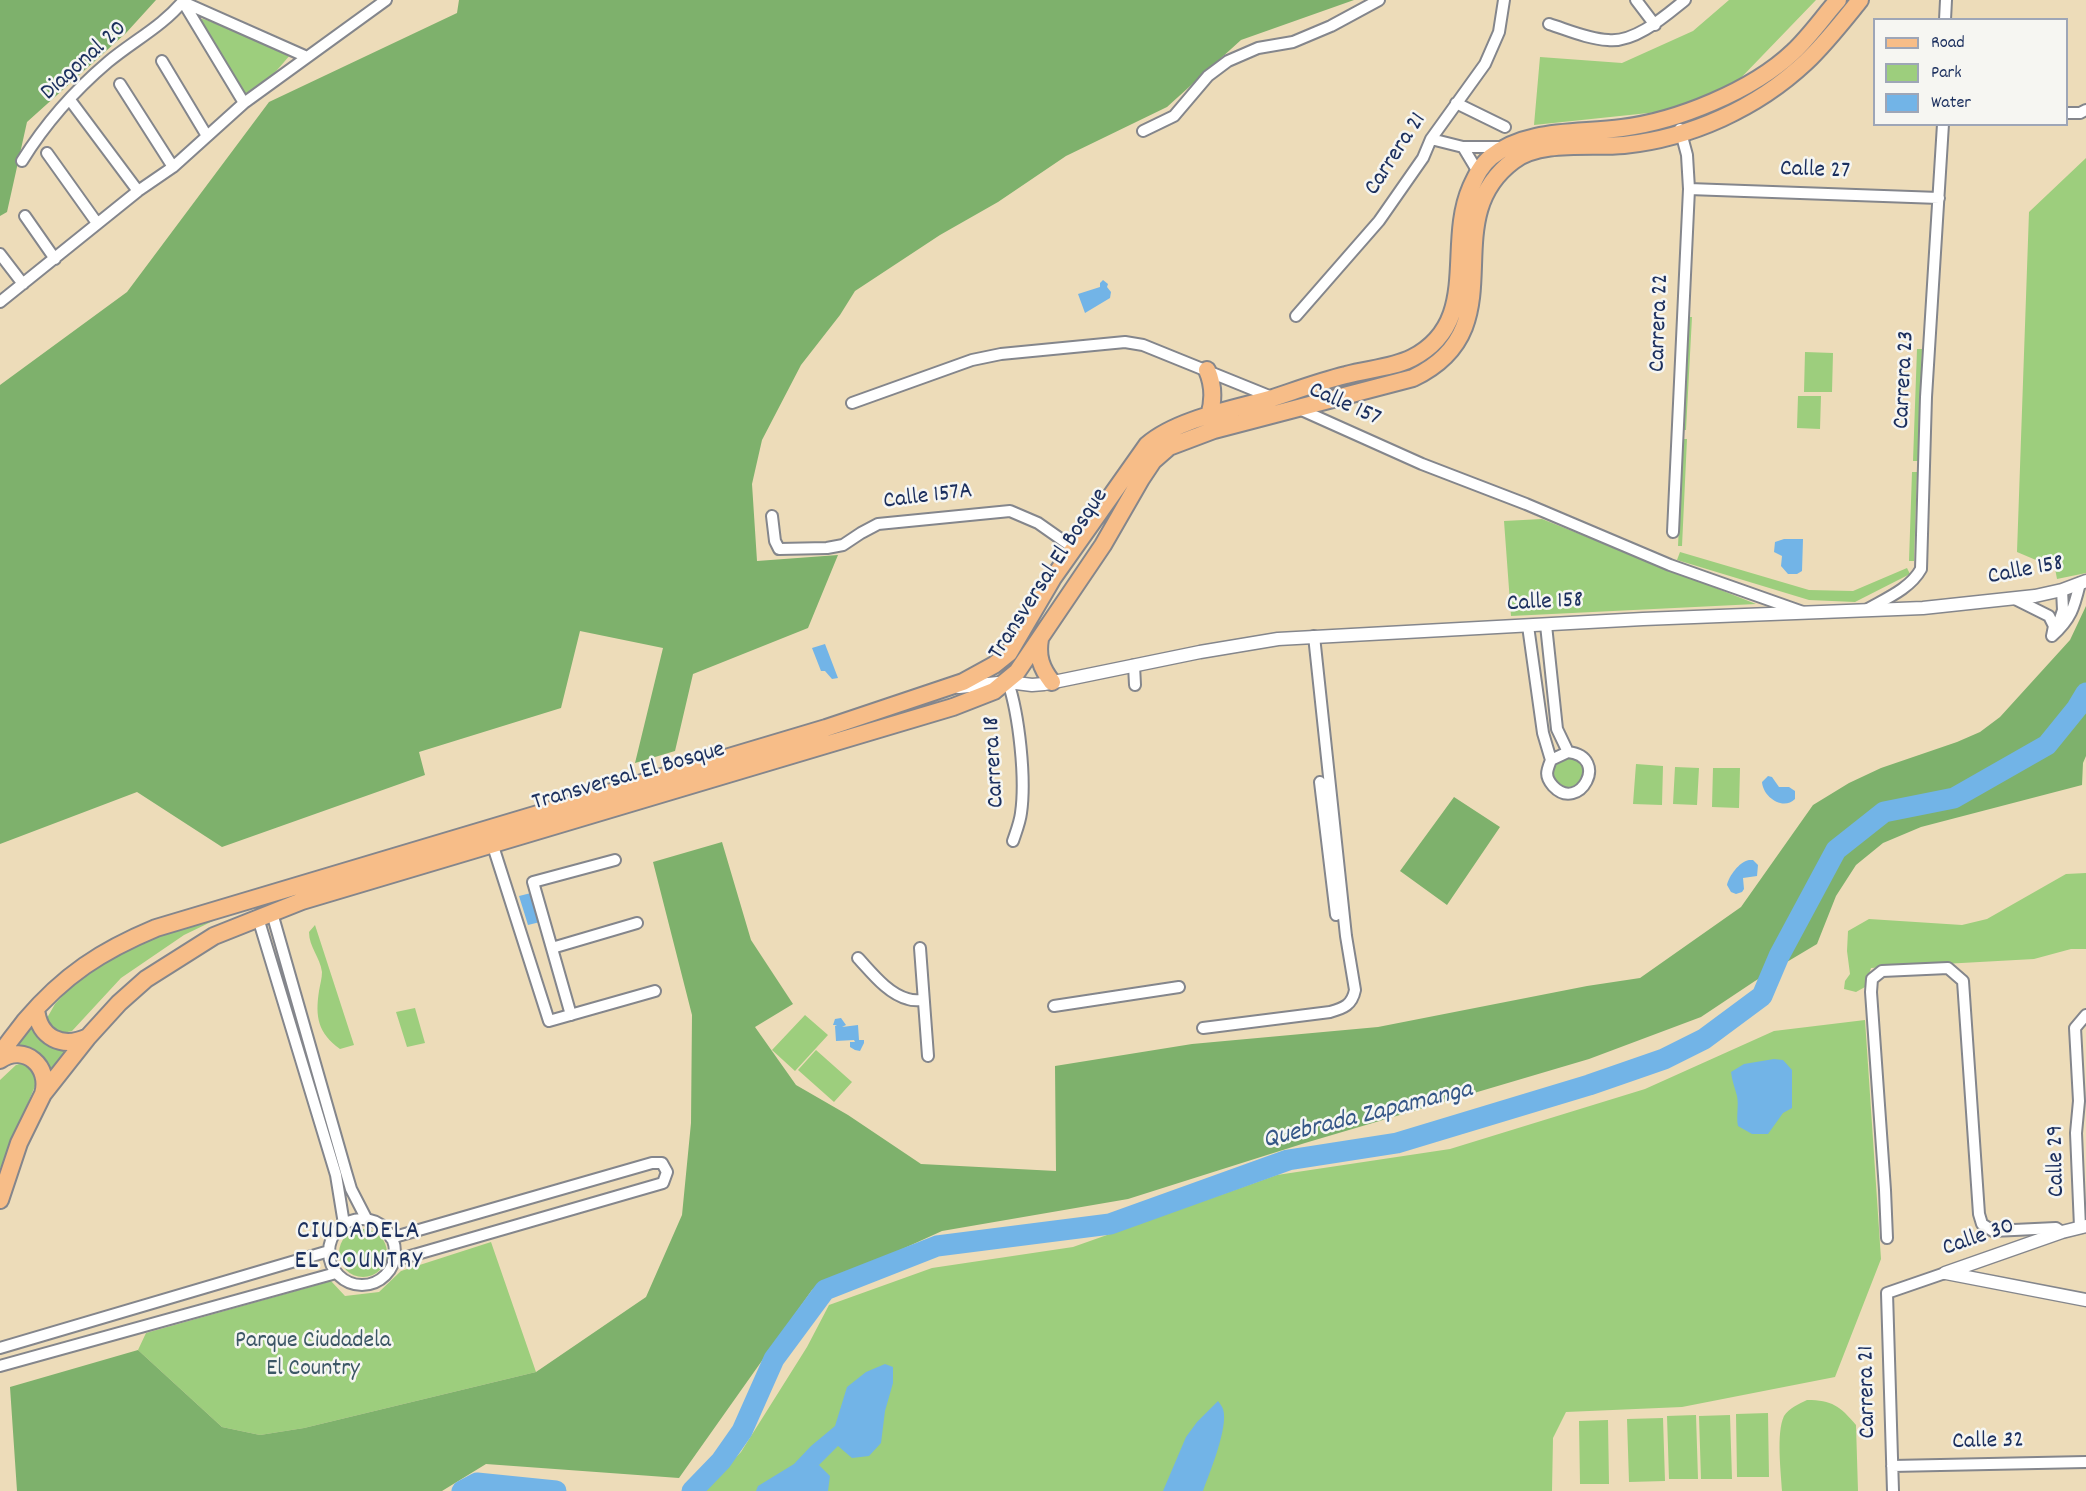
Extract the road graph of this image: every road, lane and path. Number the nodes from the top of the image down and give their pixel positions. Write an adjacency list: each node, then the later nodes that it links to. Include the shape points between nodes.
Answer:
1 (386, 0): 13 (street)
2 (1379, 0): 24 (street, via 1293,42 1258,48 1228,61 1208,76 1174,116)
3 (1504, 0): 18 (street, Carrera 21, via 1499,32 1485,63)
4 (1636, 0): 12 (street)
5 (1685, 0): 12 (street)
6 (1838, 0): 21 (main road, Transversal El Bosque, via 1773,69)
7 (1860, 0): 25 (main road, Transversal El Bosque, via 1789,78 1736,111)
8 (1946, 0): 10 (street)
9 (183, 1): 13 (street); 16 (street, Diagonal 20, via 146,35 108,62); 17 (street)
10 (1945, 18)
11 (1549, 24): 12 (street, via 1610,41)
12 (1654, 25)
13 (307, 57): 17 (street)
14 (162, 61): 26 (street)
15 (120, 84): 32 (street)
16 (70, 100): 31 (street, Diagonal 20, via 37,136); 35 (street)
17 (244, 103): 26 (street)
18 (1456, 103): 23 (street); 27 (street, Carrera 21)
19 (2083, 111): 20 (street)
20 (2068, 113)
21 (1677, 117): 25 (street, Carrera 22); 29 (main road, Transversal El Bosque, via 1652,124 1536,137)
22 (1943, 126): 36 (street, Carrera 23)
23 (1505, 128)
24 (1143, 131)
25 (1681, 134): 34 (street, Carrera 22, via 1687,154); 47 (main road, Transversal El Bosque, via 1645,142 1545,149 1512,161 1494,179 1479,206 1474,226 1469,311 1453,349 1430,370 1413,378)
26 (207, 136): 32 (street)
27 (1431, 139): 28 (street); 43 (street, Carrera 21, via 1423,158 1379,221)
28 (1463, 147): 29 (street); 33 (street)
29 (1505, 147): 33 (main road, Transversal El Bosque)
30 (47, 153): 38 (street)
31 (22, 160)
32 (173, 167): 35 (street)
33 (1478, 172): 45 (main road, Transversal El Bosque, via 1468,194 1460,231 1455,306 1440,337 1397,364 1345,375)
34 (1689, 189): 36 (street, Calle 27); 50 (street, Carrera 22)
35 (138, 191): 38 (street)
36 (1939, 198): 55 (street, Carrera 23, via 1926,397 1921,569 1909,584)
37 (25, 216): 40 (street)
38 (97, 223): 40 (street)
39 (0, 254): 41 (street)
40 (55, 259): 41 (street)
41 (23, 284): 42 (street)
42 (0, 302)
43 (1296, 316)
44 (1207, 370): 45 (street, Calle 157); 46 (street, Calle 157, via 1125,342 972,360); 48 (main road, via 1213,389)
45 (1273, 398): 47 (street, Calle 157); 48 (main road, Transversal El Bosque)
46 (852, 403)
47 (1296, 408): 56 (street, Calle 157, via 1670,565); 61 (main road, Transversal El Bosque, via 1169,447 1140,479 1103,545)
48 (1209, 416): 51 (main road, Transversal El Bosque, via 1171,429 1147,446)
49 (772, 516): 51 (street, Calle 157A, via 774,541 779,549 843,545 878,524 1010,511 1038,523)
50 (1673, 532)
51 (1075, 549): 62 (main road, Transversal El Bosque)
52 (2083, 582): 53 (street, Calle 158); 60 (street, via 2073,612)
53 (2062, 590): 54 (street, Calle 158); 60 (street, via 2061,619)
54 (2014, 599): 55 (street, Calle 158); 60 (street, via 2049,616 2054,626)
55 (1866, 610): 56 (street, Calle 158)
56 (1809, 614): 57 (street, Calle 158)
57 (1546, 625): 58 (street, Calle 158); 68 (street, via 1557,729)
58 (1528, 626): 59 (street, Calle 158); 69 (street, via 1543,733)
59 (1314, 636): 63 (street, Calle 158); 74 (street)
60 (2052, 636)
61 (1040, 637): 64 (main road, Transversal El Bosque); 65 (main road, via 1040,661)
62 (1009, 652): 64 (street); 67 (main road, Transversal El Bosque, via 994,665)
63 (1134, 665): 65 (street, Calle 158); 66 (street)
64 (1008, 681): 65 (street, Calle 158, via 1032,686); 67 (street, Calle 158); 71 (street, Carrera 18, via 1014,701 1014,741 1023,790); 72 (main road, Transversal El Bosque, via 953,707)
65 (1052, 682)
66 (1136, 685)
67 (946, 688): 84 (main road, Transversal El Bosque, via 815,731 156,927 89,961 59,984)
68 (1568, 752): 69 (street); 69 (street, via 1580,756 1588,765 1586,784 1576,792 1563,792 1552,785 1546,777)
69 (1551, 760)
70 (1320, 782): 74 (street)
71 (1013, 841)
72 (492, 843): 75 (main road, Transversal El Bosque); 85 (street, via 549,1021)
73 (615, 860): 77 (street, via 533,882)
74 (1337, 915): 87 (street, via 1355,990 1351,1003 1317,1014)
75 (265, 916): 88 (main road, Transversal El Bosque, via 213,936 146,979); 95 (street, via 351,1189); 96 (street, via 336,1175)
76 (637, 923): 77 (street)
77 (552, 948): 85 (street)
78 (920, 948): 82 (street)
79 (858, 958): 82 (street, via 892,990 909,1000)
80 (1179, 987): 83 (street)
81 (655, 991): 85 (street)
82 (923, 1000): 90 (street)
83 (1054, 1006)
84 (36, 1009): 88 (main road, via 40,1026 53,1039 71,1043); 89 (main road, Transversal El Bosque)
85 (571, 1015)
86 (2085, 1017): 93 (street, Calle 29, via 2075,1028)
87 (1203, 1028)
88 (88, 1037): 92 (main road, Transversal El Bosque)
89 (0, 1055)
90 (928, 1056)
91 (0, 1060): 92 (main road, via 18,1054 33,1059 45,1078)
92 (43, 1094): 94 (main road, Transversal El Bosque, via 19,1143)
93 (2083, 1101): 97 (street, Calle 29, via 2076,1132)
94 (0, 1200)
95 (367, 1220): 96 (street); 99 (street, via 381,1226)
96 (344, 1224): 101 (street, via 333,1236)
97 (2083, 1227): 98 (street, Calle 30)
98 (2062, 1232): 100 (street, via 2056,1228 1993,1231 1982,1224 1963,981 1948,968 1882,971 1872,979); 104 (street, Calle 30)
99 (392, 1238): 102 (street); 102 (street, via 652,1163 662,1163 667,1172 663,1183)
100 (1887, 1238)
101 (329, 1251): 103 (street); 107 (street)
102 (393, 1261): 103 (street, via 385,1275 372,1283 349,1282)
103 (336, 1273): 108 (street)
104 (1945, 1273): 105 (street, Calle 30); 106 (street)
105 (1887, 1293): 110 (street, Carrera 21)
106 (2086, 1300)
107 (0, 1348)
108 (0, 1366)
109 (2086, 1462): 110 (street, Calle 32)
110 (1892, 1466): 111 (street, Carrera 21)
111 (1893, 1491)

